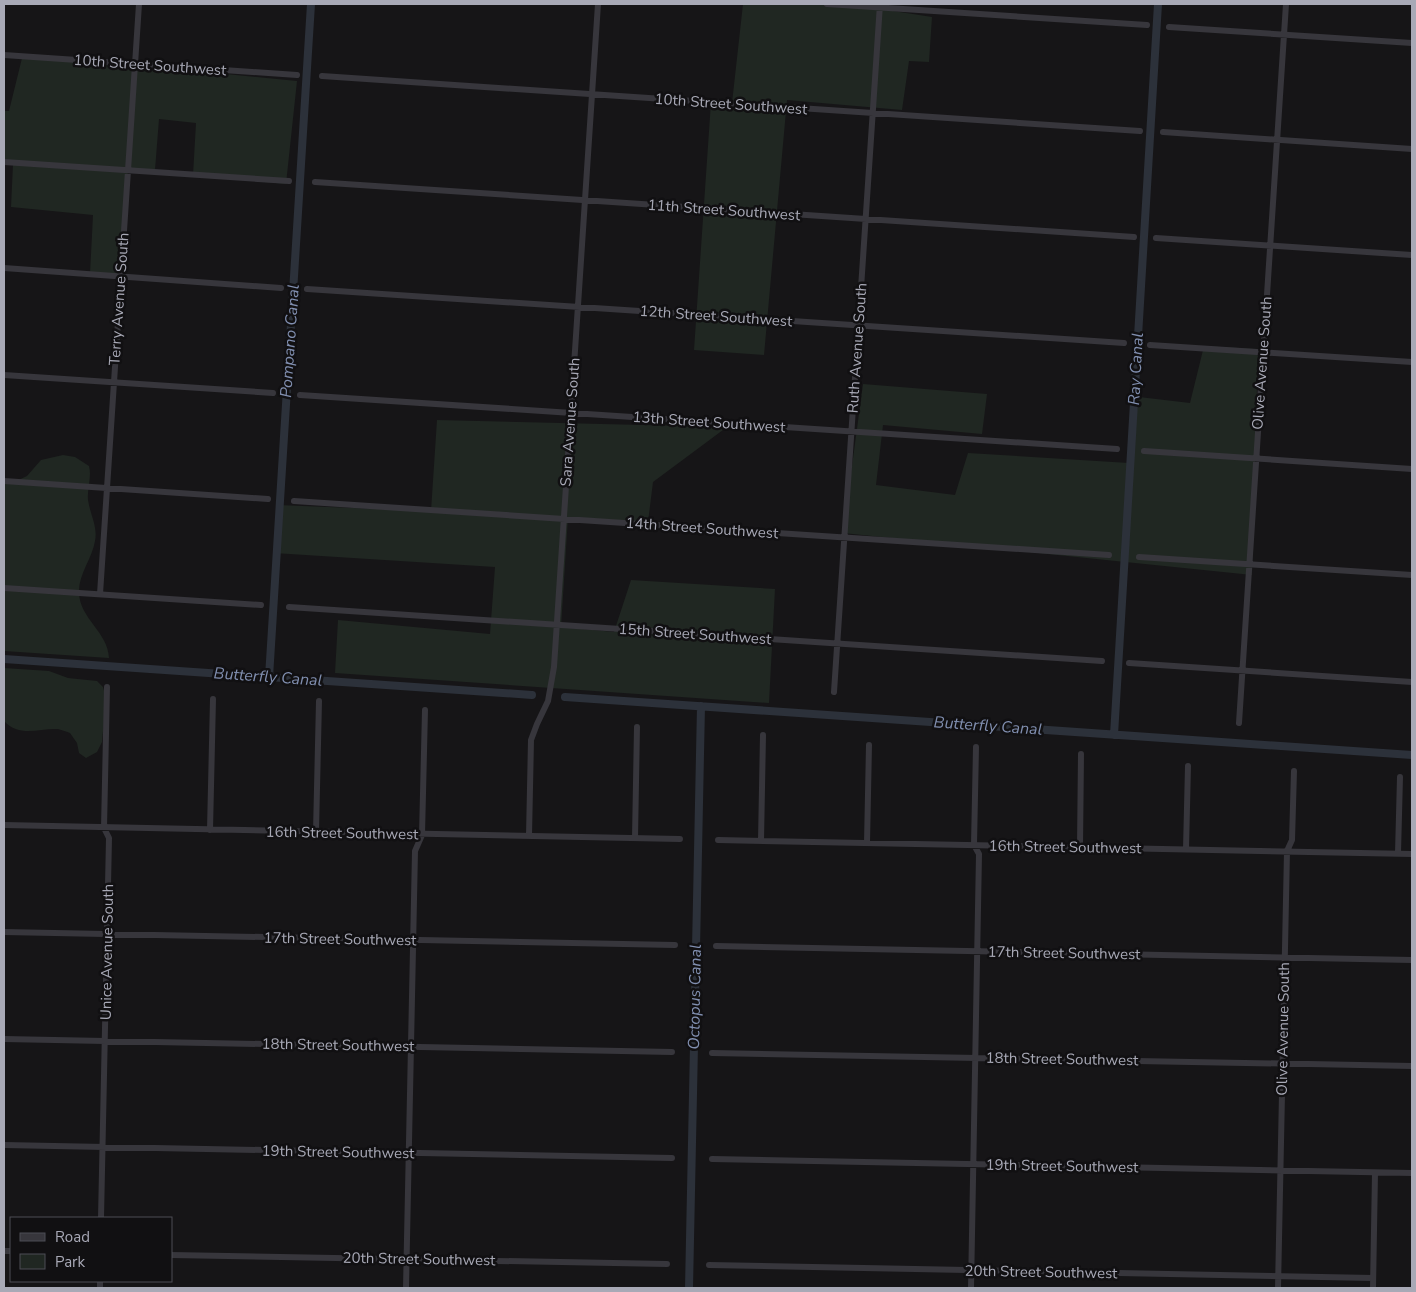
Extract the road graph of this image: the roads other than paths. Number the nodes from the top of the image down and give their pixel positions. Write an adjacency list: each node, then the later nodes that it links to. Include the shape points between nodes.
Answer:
1 (139, 4): 11 (street, Terry Avenue South)
2 (598, 4): 14 (street, Sara Avenue South)
3 (827, 4): 5 (street)
4 (1286, 4): 8 (street, Olive Avenue South)
5 (879, 5): 6 (street); 15 (street, Ruth Avenue South)
6 (1147, 25)
7 (1169, 27): 8 (street)
8 (1284, 34): 9 (street); 18 (street, Olive Avenue South)
9 (1412, 43)
10 (4, 55): 11 (street, 10th Street Southwest)
11 (134, 64): 12 (street, 10th Street Southwest); 21 (street, Terry Avenue South)
12 (297, 75)
13 (322, 76): 14 (street, 10th Street Southwest)
14 (592, 94): 15 (street, 10th Street Southwest); 24 (street, Sara Avenue South)
15 (872, 113): 16 (street, 10th Street Southwest); 25 (street, Ruth Avenue South)
16 (1140, 131)
17 (1163, 132): 18 (street)
18 (1277, 140): 19 (street); 28 (street, Olive Avenue South)
19 (1412, 149)
20 (4, 162): 21 (street)
21 (128, 170): 22 (street); 31 (street, Terry Avenue South)
22 (289, 181)
23 (315, 182): 24 (street, 11th Street Southwest)
24 (584, 200): 25 (street, 11th Street Southwest); 34 (street, Sara Avenue South)
25 (865, 219): 26 (street, 11th Street Southwest); 35 (street, Ruth Avenue South)
26 (1134, 237)
27 (1156, 238): 28 (street)
28 (1270, 246): 29 (street); 38 (street, Olive Avenue South)
29 (1412, 255)
30 (4, 268): 31 (street)
31 (121, 276): 32 (street); 41 (street, Terry Avenue South)
32 (281, 288)
33 (307, 289): 34 (street, 12th Street Southwest)
34 (578, 307): 35 (street, 12th Street Southwest); 44 (street, Sara Avenue South)
35 (858, 325): 36 (street, 12th Street Southwest); 45 (street, Ruth Avenue South)
36 (1124, 343)
37 (1150, 345): 38 (street)
38 (1263, 352): 39 (street); 48 (street, Olive Avenue South)
39 (1412, 362)
40 (4, 375): 41 (street)
41 (114, 382): 42 (street); 51 (street, Terry Avenue South)
42 (273, 393)
43 (300, 395): 44 (street, 13th Street Southwest)
44 (571, 413): 45 (street, 13th Street Southwest); 54 (street, Sara Avenue South)
45 (851, 431): 46 (street, 13th Street Southwest); 55 (street, Ruth Avenue South)
46 (1117, 449)
47 (1144, 451): 48 (street)
48 (1256, 458): 49 (street); 58 (street, Olive Avenue South)
49 (1412, 469)
50 (4, 481): 51 (street)
51 (107, 488): 52 (street); 61 (street, Terry Avenue South)
52 (268, 499)
53 (294, 501): 54 (street, 14th Street Southwest)
54 (563, 519): 55 (street, 14th Street Southwest); 64 (street, Sara Avenue South)
55 (844, 538): 56 (street, 14th Street Southwest); 65 (street, Ruth Avenue South)
56 (1109, 555)
57 (1139, 557): 58 (street)
58 (1249, 564): 59 (street); 68 (street, Olive Avenue South)
59 (1412, 575)
60 (4, 588): 61 (street)
61 (100, 594): 62 (street)
62 (261, 605)
63 (289, 607): 64 (street, 15th Street Southwest)
64 (557, 624): 65 (street, 15th Street Southwest); 89 (street, Sara Avenue South, via 553,684 532,740)
65 (837, 644): 66 (street, 15th Street Southwest); 71 (street, Ruth Avenue South)
66 (1102, 661)
67 (1130, 663): 68 (street)
68 (1242, 670): 69 (street); 75 (street, Olive Avenue South)
69 (1412, 682)
70 (107, 687): 85 (street, Unice Avenue South)
71 (834, 692)
72 (213, 698): 86 (street)
73 (318, 701): 87 (street)
74 (425, 710): 88 (street)
75 (1239, 723)
76 (637, 727): 90 (street)
77 (763, 735): 93 (street)
78 (869, 745): 94 (street)
79 (976, 748): 95 (street)
80 (1081, 754): 96 (street)
81 (1188, 766): 97 (street)
82 (1294, 771): 98 (street, Olive Avenue South, via 1292,840)
83 (1400, 777): 99 (street)
84 (4, 826): 85 (street, 16th Street Southwest)
85 (104, 828): 86 (street, 16th Street Southwest); 102 (street, Unice Avenue South, via 109,838)
86 (210, 830): 87 (street, 16th Street Southwest)
87 (316, 832): 88 (street, 16th Street Southwest)
88 (422, 835): 89 (street, 16th Street Southwest); 103 (street, via 415,851)
89 (528, 836): 90 (street, 16th Street Southwest)
90 (635, 838): 91 (street, 16th Street Southwest)
91 (680, 839)
92 (718, 840): 93 (street, 16th Street Southwest)
93 (761, 841): 94 (street, 16th Street Southwest)
94 (867, 843): 95 (street, 16th Street Southwest)
95 (974, 845): 96 (street, 16th Street Southwest); 106 (street, via 980,854)
96 (1080, 847): 97 (street, 16th Street Southwest)
97 (1186, 849): 98 (street, 16th Street Southwest)
98 (1287, 851): 99 (street, 16th Street Southwest); 107 (street, Olive Avenue South)
99 (1398, 853): 100 (street, 16th Street Southwest)
100 (1412, 854)
101 (4, 932): 102 (street, 17th Street Southwest)
102 (108, 934): 103 (street, 17th Street Southwest); 110 (street, Unice Avenue South)
103 (414, 940): 104 (street, 17th Street Southwest); 111 (street)
104 (675, 945)
105 (716, 946): 106 (street, 17th Street Southwest)
106 (978, 951): 107 (street, 17th Street Southwest); 114 (street)
107 (1284, 958): 108 (street, 17th Street Southwest); 115 (street, Olive Avenue South)
108 (1412, 960)
109 (4, 1039): 110 (street, 18th Street Southwest)
110 (105, 1040): 111 (street, 18th Street Southwest); 118 (street, Unice Avenue South)
111 (412, 1046): 112 (street, 18th Street Southwest); 119 (street)
112 (672, 1052)
113 (712, 1052): 114 (street, 18th Street Southwest)
114 (976, 1058): 115 (street, 18th Street Southwest); 122 (street)
115 (1282, 1064): 116 (street, 18th Street Southwest); 123 (street, Olive Avenue South)
116 (1412, 1066)
117 (4, 1145): 118 (street, 19th Street Southwest)
118 (103, 1147): 119 (street, 19th Street Southwest); 126 (street, Unice Avenue South)
119 (409, 1153): 120 (street, 19th Street Southwest); 128 (street)
120 (672, 1158)
121 (712, 1159): 122 (street, 19th Street Southwest)
122 (973, 1164): 123 (street, 19th Street Southwest); 131 (street)
123 (1280, 1171): 124 (street, 19th Street Southwest); 132 (street, Olive Avenue South)
124 (1375, 1173): 125 (street, 19th Street Southwest); 133 (street)
125 (1412, 1173)
126 (102, 1217)
127 (172, 1255): 128 (street, 20th Street Southwest)
128 (407, 1259): 129 (street, 20th Street Southwest); 134 (street)
129 (667, 1264)
130 (709, 1265): 131 (street, 20th Street Southwest)
131 (972, 1270): 132 (street, 20th Street Southwest); 135 (street)
132 (1278, 1276): 133 (street, 20th Street Southwest); 136 (street, Olive Avenue South)
133 (1373, 1278): 137 (street)
134 (406, 1288)
135 (971, 1288)
136 (1278, 1288)
137 (1373, 1288)

